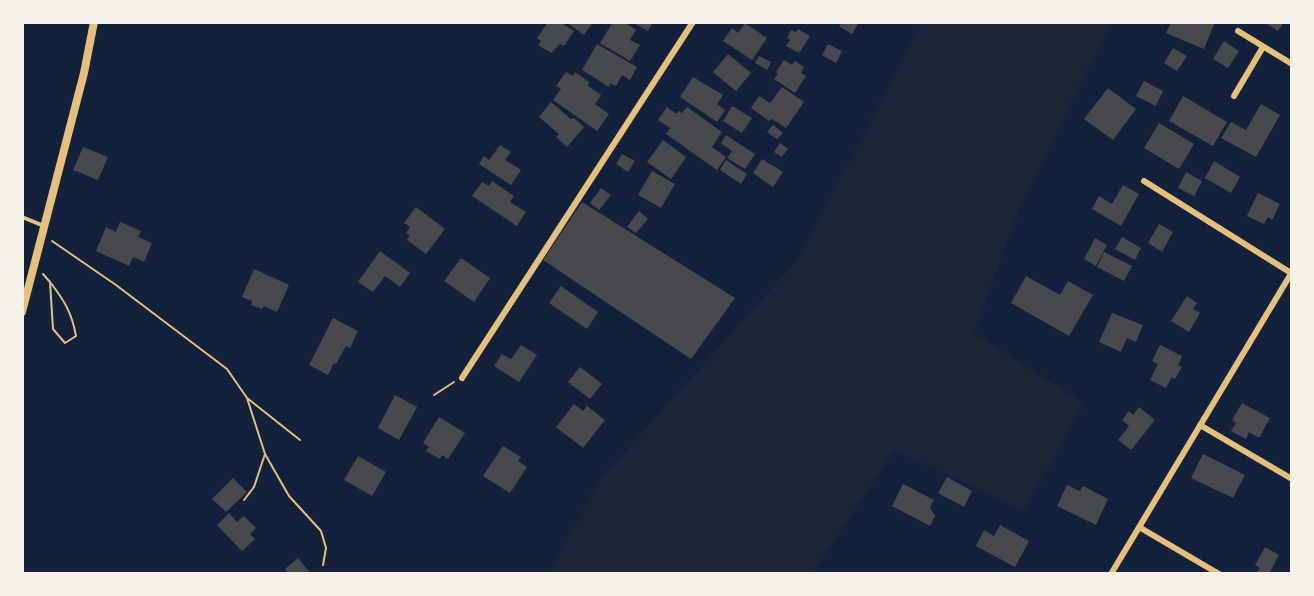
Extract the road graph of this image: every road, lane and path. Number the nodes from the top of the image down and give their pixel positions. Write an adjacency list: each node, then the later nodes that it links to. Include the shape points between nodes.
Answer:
1 (94, 22): 9 (street)
2 (693, 22): 14 (street)
3 (1238, 31): 4 (street)
4 (1263, 46): 5 (street); 6 (street)
5 (1292, 64)
6 (1234, 96)
7 (1144, 181): 11 (street)
8 (22, 217): 9 (lane)
9 (44, 230): 10 (street); 16 (path, via 227,369)
10 (34, 266): 12 (path); 13 (street)
11 (1291, 273): 17 (street)
12 (50, 282): 12 (path, via 53,329 65,343 76,336 73,318)
13 (22, 312)
14 (462, 378): 15 (path)
15 (434, 395)
16 (247, 398): 18 (path); 19 (path)
17 (1200, 425): 20 (street); 22 (street)
18 (300, 440)
19 (265, 454): 21 (path, via 254,487); 23 (path, via 289,496 321,531 326,548)
20 (1292, 479)
21 (244, 500)
22 (1139, 527): 24 (street); 25 (street)
23 (323, 566)
24 (1111, 573)
25 (1219, 573)

